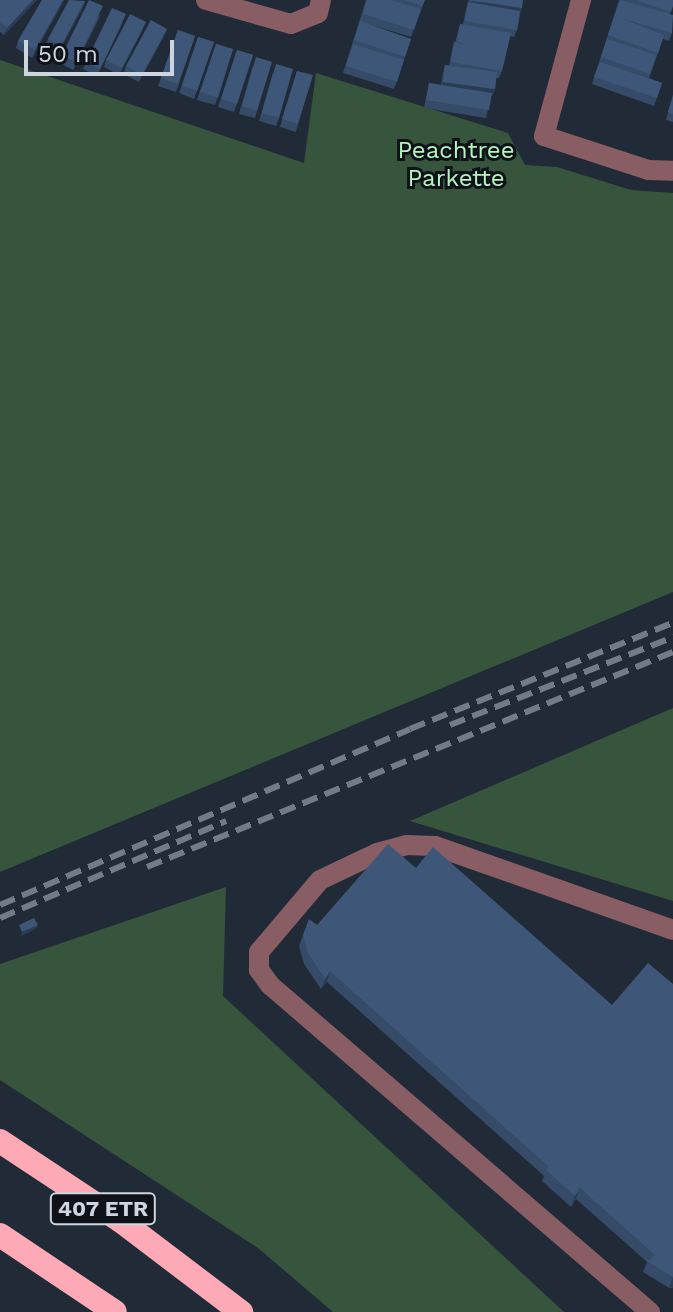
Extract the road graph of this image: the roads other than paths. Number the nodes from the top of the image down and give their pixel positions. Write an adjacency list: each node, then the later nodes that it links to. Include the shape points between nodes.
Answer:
1 (206, 0): 2 (street, via 291,24 318,13)
2 (321, 0)
3 (581, 0): 4 (street, via 544,136 648,170)
4 (673, 171)
5 (673, 930): 10 (street, via 435,846 406,845 320,880 259,952 259,970 270,985)
6 (0, 1141): 9 (highway, 407 ETR, via 121,1221)
7 (0, 1235): 8 (highway, 407 ETR)
8 (115, 1312)
9 (241, 1312)
10 (650, 1312)

